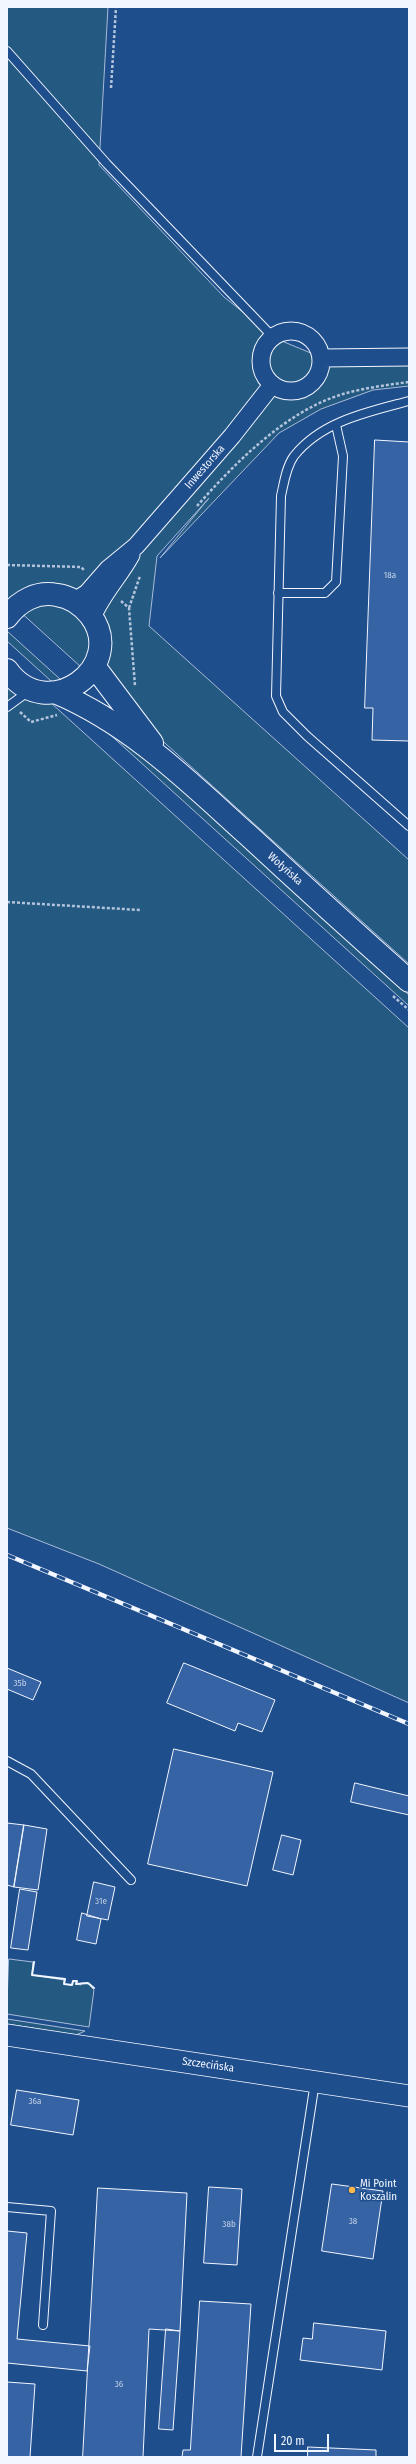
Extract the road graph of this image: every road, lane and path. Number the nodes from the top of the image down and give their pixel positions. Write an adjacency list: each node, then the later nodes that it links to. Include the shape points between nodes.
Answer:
1 (116, 7): 3 (path)
2 (7, 51): 4 (lane, via 107,164)
3 (112, 88)
4 (273, 336): 6 (street, via 291,331 300,332 315,342); 8 (street, via 264,347 261,360 264,374)
5 (409, 357): 6 (street)
6 (322, 358): 8 (street, via 318,376 306,388 289,392)
7 (409, 382): 11 (path, via 342,394 307,411 272,433 234,466)
8 (272, 385): 12 (street, Inwestorska, via 232,436)
9 (409, 401): 10 (lane, via 351,416)
10 (336, 425): 15 (lane, via 318,435 294,456 286,472 281,496); 15 (lane, via 343,456 336,582 325,593)
11 (196, 507)
12 (136, 546): 17 (street, Inwestorska, via 108,569 87,593); 20 (street, Inwestorska, via 118,577 98,603)
13 (141, 573): 18 (path)
14 (7, 590): 16 (main road)
15 (278, 593): 28 (lane, via 276,696 283,712 306,736)
16 (27, 599): 17 (main road, via 51,594); 19 (main road)
17 (75, 601): 20 (main road)
18 (129, 608)
19 (7, 617)
20 (92, 618): 21 (main road, via 99,642)
21 (94, 666): 24 (main road, via 79,684); 27 (main road, Wołyńska)
22 (7, 671): 23 (main road, via 15,680)
23 (31, 690): 24 (main road, via 46,694); 25 (lane)
24 (58, 693): 27 (main road, Wołyńska, via 108,720)
25 (9, 706): 26 (path, via 31,722)
26 (65, 714)
27 (162, 757): 31 (main road, Wołyńska)
28 (409, 826)
29 (7, 902): 30 (path)
30 (140, 910)
31 (409, 982)
32 (392, 995): 33 (path)
33 (409, 1010)
34 (7, 1761): 35 (lane, via 31,1774)
35 (131, 1880)
36 (7, 2035): 37 (street, Szczecińska)
37 (315, 2081): 38 (street, Szczecińska); 41 (lane)
38 (409, 2096)
39 (7, 2207): 40 (lane, via 51,2211)
40 (43, 2325)
41 (257, 2457)

